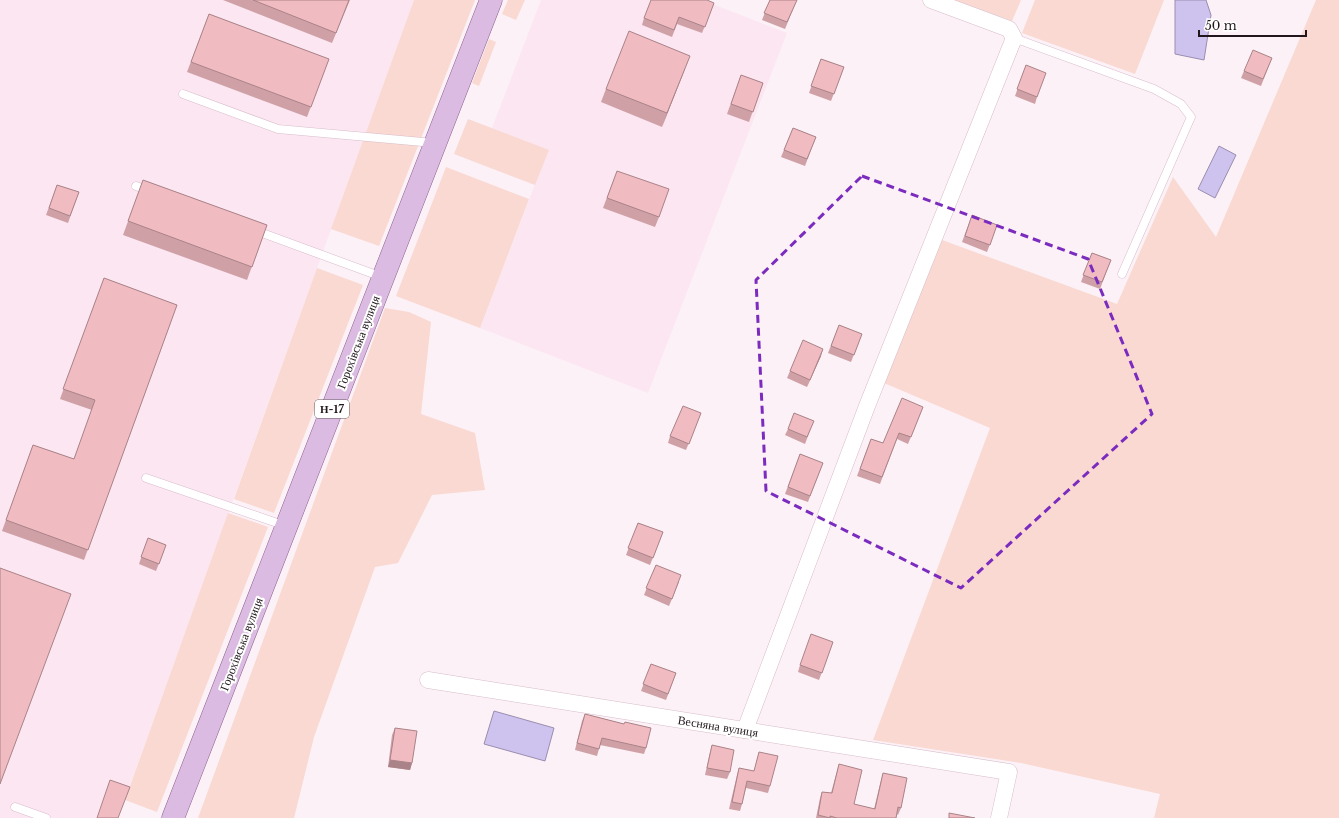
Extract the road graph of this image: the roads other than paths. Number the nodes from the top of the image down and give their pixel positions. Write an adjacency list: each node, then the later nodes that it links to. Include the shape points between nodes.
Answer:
1 (491, 0): 5 (main road, Горохівська вулиця / Н-17)
2 (931, 0): 3 (street, via 1009,29)
3 (1014, 38): 9 (lane, via 1154,89 1182,104 1191,117); 14 (street, via 867,406)
4 (183, 94): 5 (lane, via 278,128)
5 (435, 143): 10 (main road, Горохівська вулиця / Н-17)
6 (136, 186): 7 (lane)
7 (158, 194)
8 (248, 227): 10 (lane)
9 (1122, 274)
10 (383, 277): 12 (main road, Горохівська вулиця / Н-17)
11 (146, 478): 12 (lane)
12 (286, 526): 17 (main road, Горохівська вулиця / Н-17)
13 (428, 680): 14 (street, Весняна вулиця)
14 (745, 730): 18 (street, Весняна вулиця, via 1009,772)
15 (15, 807): 16 (lane)
16 (46, 818)
17 (173, 818)
18 (999, 818)

